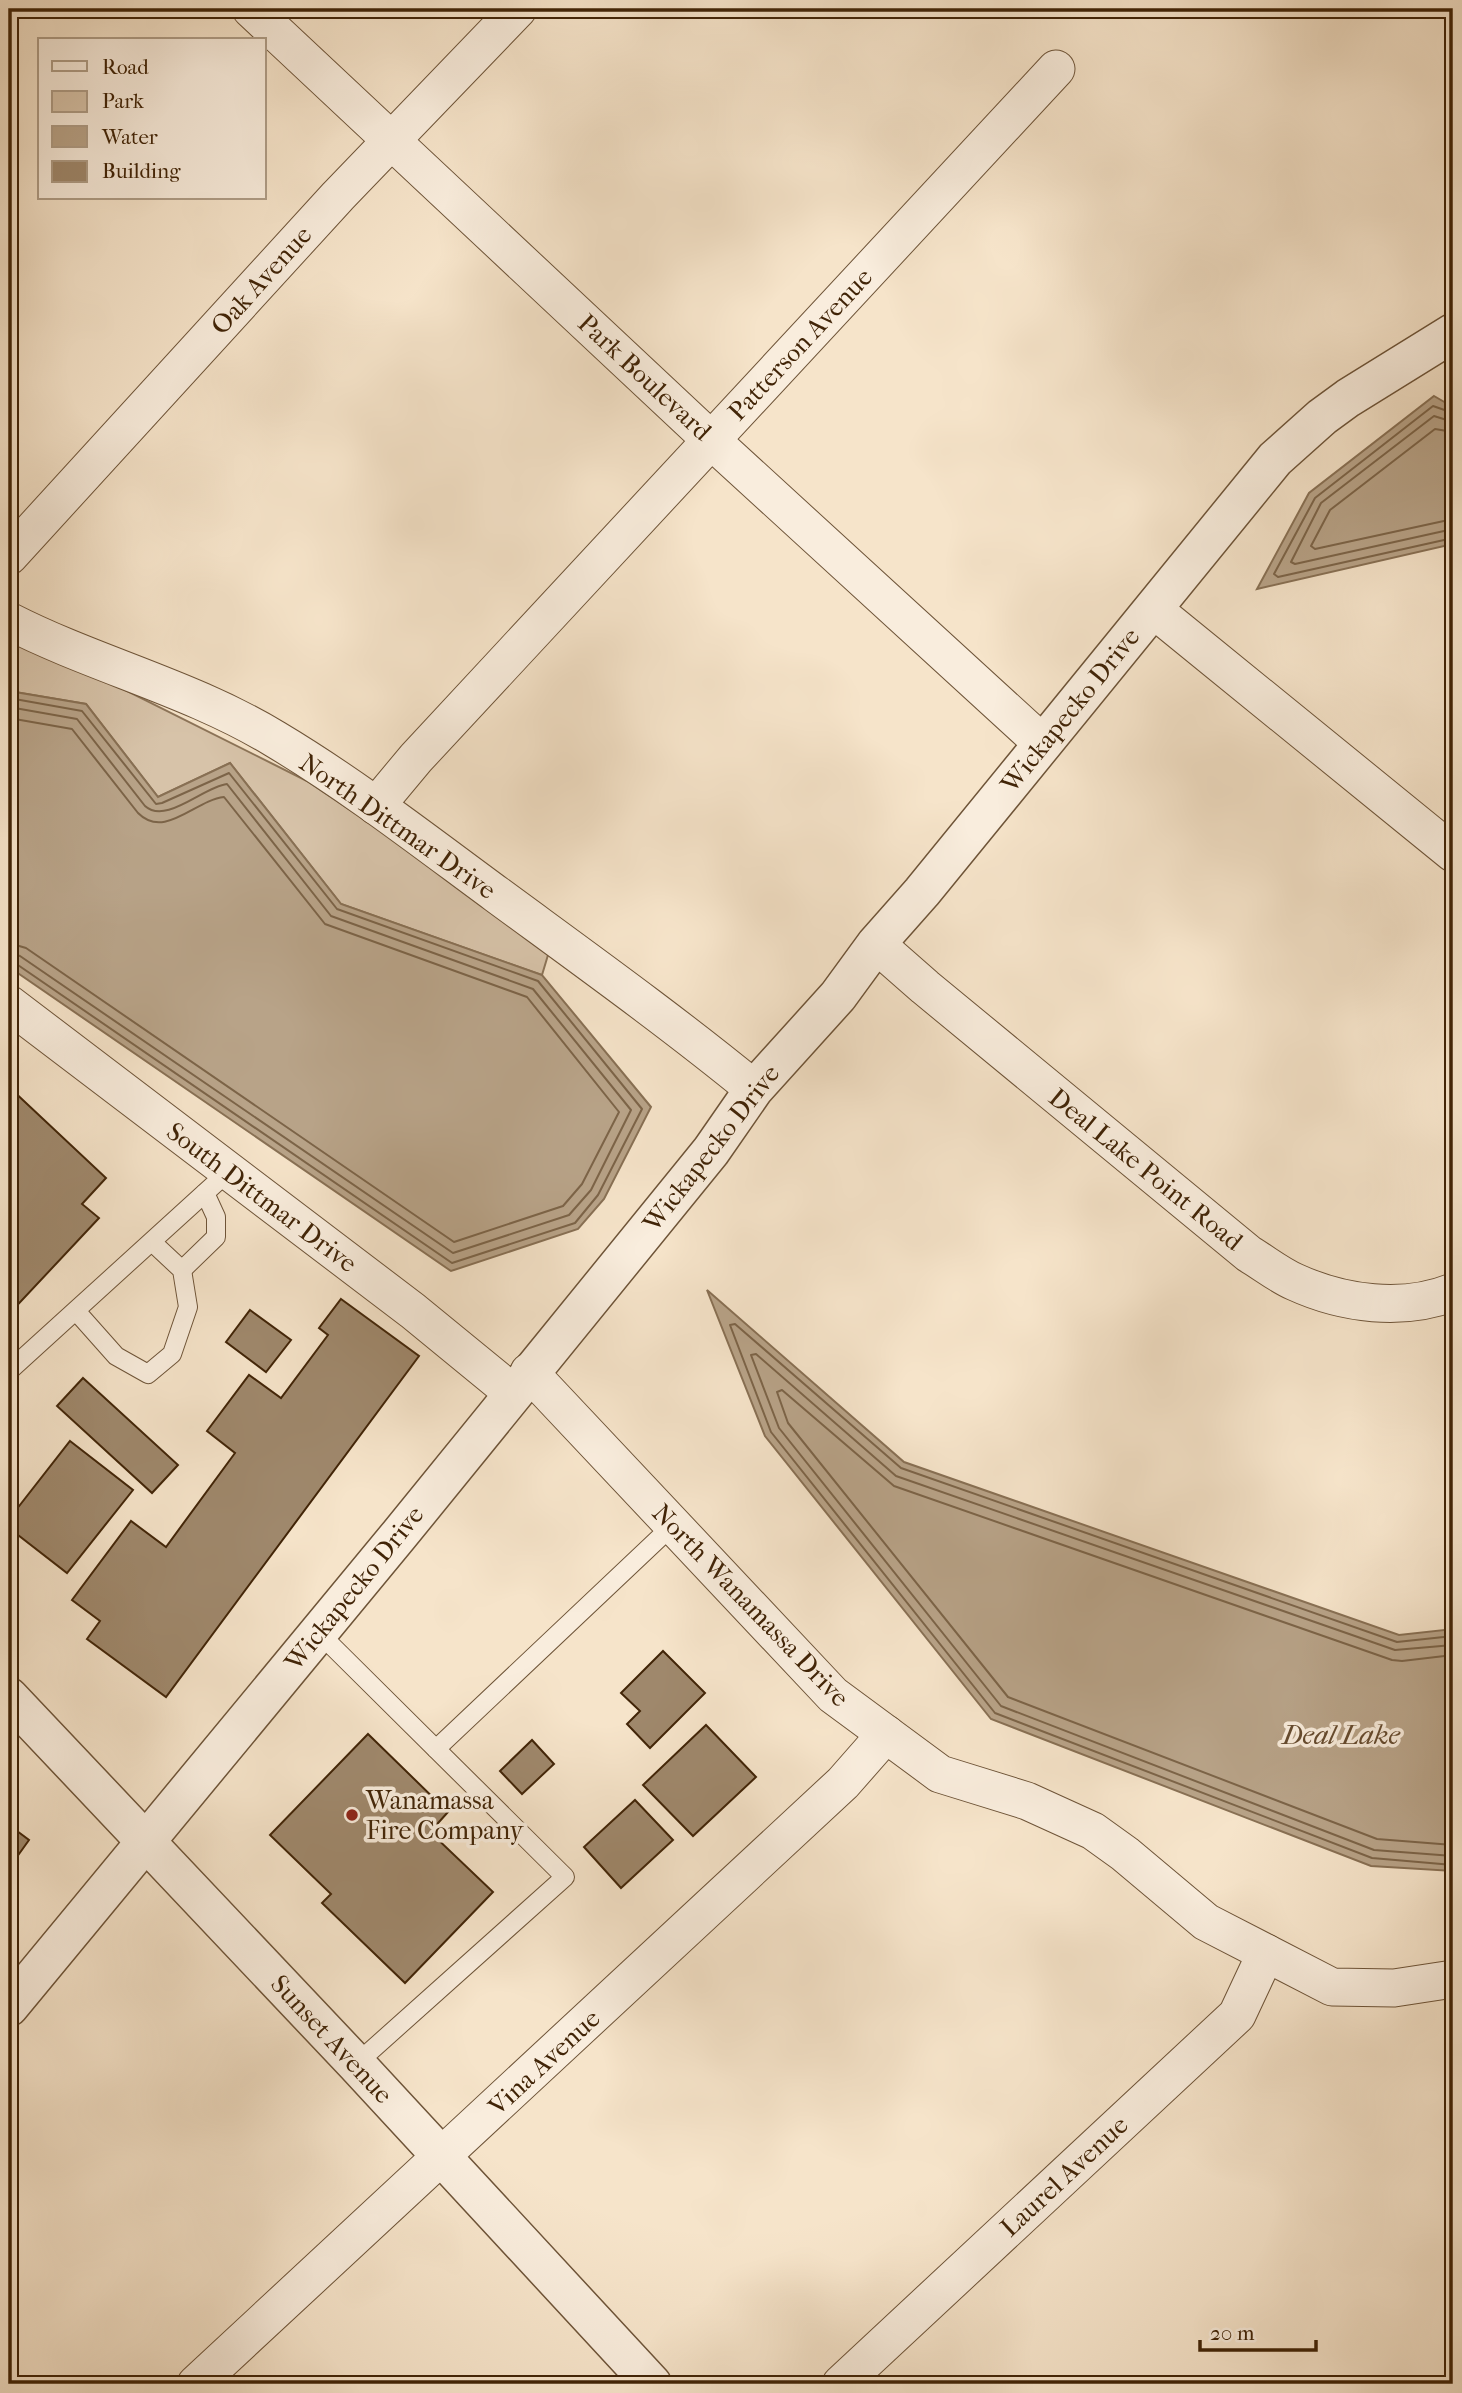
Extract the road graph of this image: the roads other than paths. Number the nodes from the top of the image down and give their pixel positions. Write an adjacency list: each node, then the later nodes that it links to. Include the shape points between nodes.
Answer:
1 (251, 9): 4 (street, Park Boulevard)
2 (518, 9): 4 (street, Oak Avenue)
3 (1056, 69): 6 (street, Patterson Avenue)
4 (392, 140): 6 (street, Park Boulevard); 7 (street, Oak Avenue)
5 (1453, 333): 8 (street, Wickapecko Drive, via 1348,398 1275,459)
6 (711, 440): 10 (street, Park Boulevard); 11 (street, Patterson Avenue)
7 (9, 556)
8 (1153, 609): 10 (street, Wickapecko Drive); 12 (street)
9 (9, 621): 11 (street, North Dittmar Drive, via 52,643 228,713)
10 (1042, 743): 13 (street, Wickapecko Drive)
11 (376, 806): 15 (street, North Dittmar Drive, via 700,1044)
12 (1453, 853)
13 (876, 944): 15 (street, Wickapecko Drive, via 838,996); 19 (street, Deal Lake Point Road, via 1249,1254 1292,1281 1328,1296 1360,1302 1406,1302)
14 (9, 1004): 16 (street, South Dittmar Drive)
15 (754, 1089): 22 (street, Wickapecko Drive, via 711,1151)
16 (217, 1182): 17 (lane); 18 (lane, via 216,1237); 22 (street, South Dittmar Drive)
17 (152, 1242): 18 (lane); 20 (lane)
18 (182, 1270): 20 (lane, via 188,1307 172,1354 148,1374 116,1356)
19 (1453, 1292)
20 (76, 1311): 21 (lane)
21 (9, 1371)
22 (521, 1382): 23 (street, North Wanamassa Drive); 24 (street, Wickapecko Drive)
23 (673, 1525): 26 (street, North Wanamassa Drive, via 833,1695); 27 (lane)
24 (318, 1632): 27 (lane); 28 (street, Wickapecko Drive)
25 (9, 1697): 28 (street, Sunset Avenue)
26 (886, 1734): 29 (street, North Wanamassa Drive, via 940,1773 1027,1801 1093,1831 1206,1922); 33 (street, Vina Avenue, via 843,1783)
27 (436, 1749): 32 (lane, via 565,1877)
28 (144, 1842): 31 (street, Wickapecko Drive); 32 (street, Sunset Avenue)
29 (1266, 1953): 30 (street, North Wanamassa Drive, via 1332,1987 1394,1988); 36 (street, Laurel Avenue, via 1237,2015)
30 (1453, 1979)
31 (9, 2007)
32 (356, 2064): 33 (street, Sunset Avenue)
33 (441, 2157): 34 (street, Vina Avenue); 35 (street, Sunset Avenue)
34 (196, 2384)
35 (652, 2384)
36 (841, 2384)

